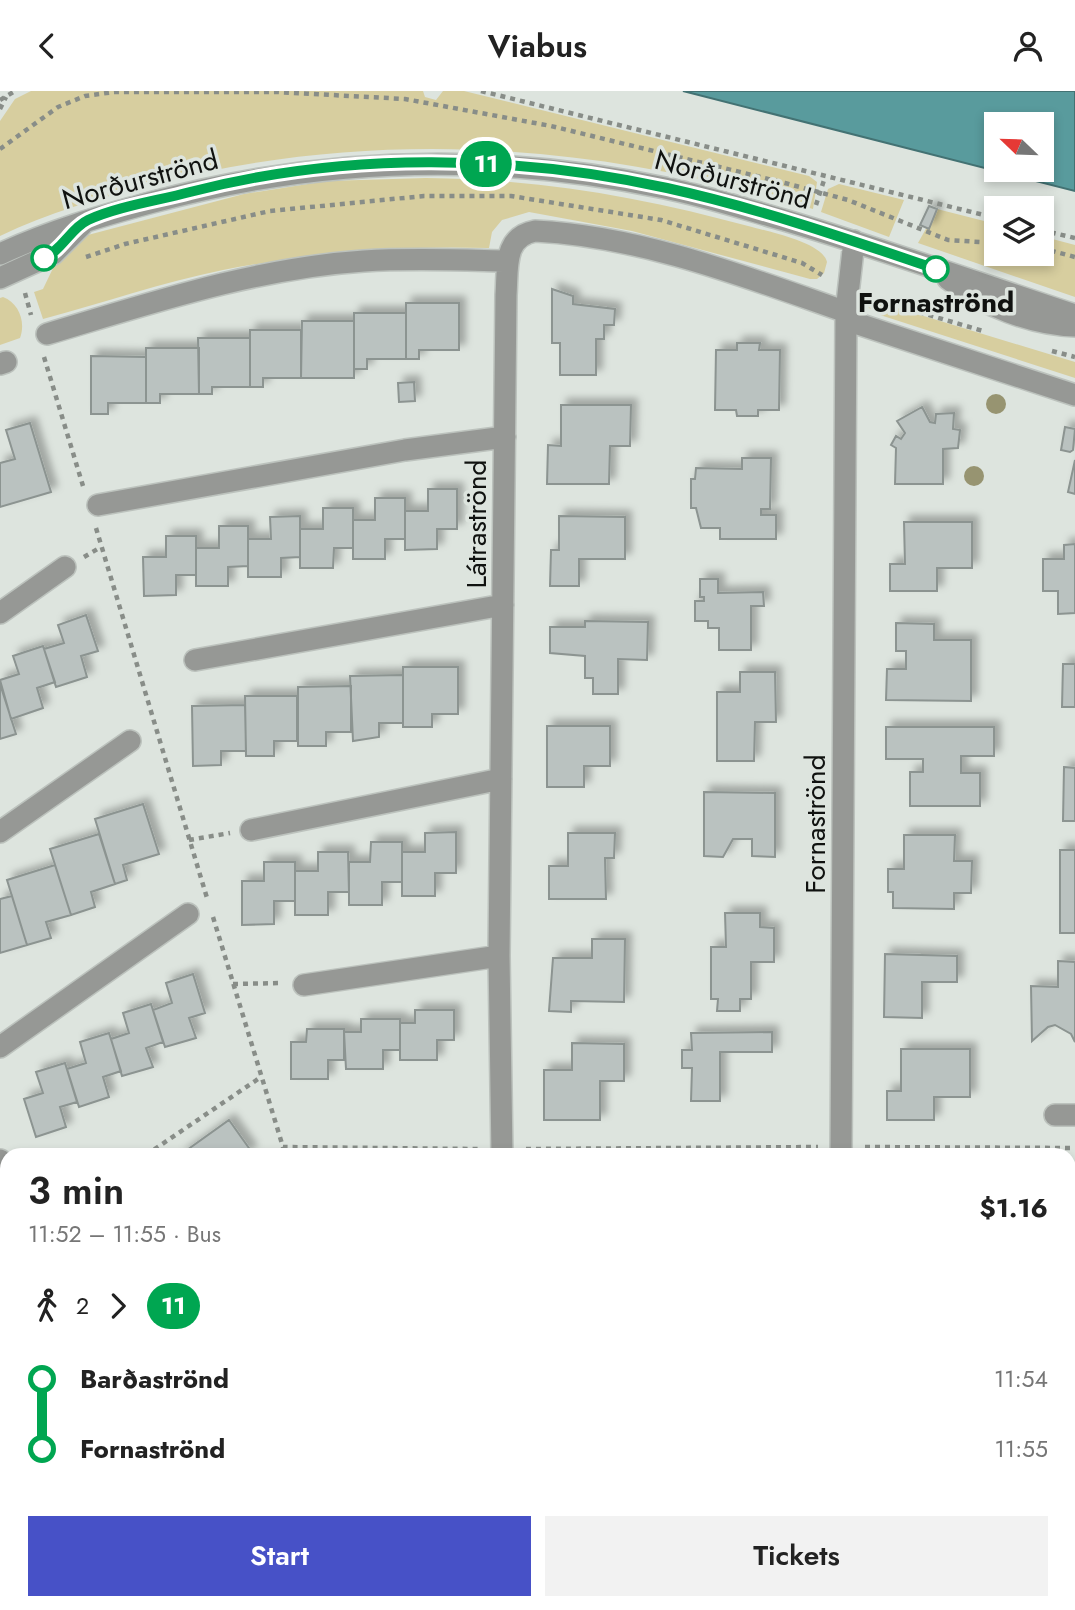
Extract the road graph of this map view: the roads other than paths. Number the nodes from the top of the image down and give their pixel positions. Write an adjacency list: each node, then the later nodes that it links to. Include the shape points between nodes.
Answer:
1 (86, 221): 2 (street, Norðurströnd, via 224,183 293,172 452,162 568,170 668,188); 3 (street, Norðurströnd); 6 (street, via 53,254)
2 (855, 241): 5 (street, Norðurströnd); 8 (street, Fornaströnd)
3 (0, 254)
4 (508, 261): 8 (street, via 513,242 521,234 555,232 642,247 741,275); 10 (street, via 362,261 259,277 194,291); 12 (street, Látraströnd)
5 (936, 269): 7 (street, Norðurströnd); 9 (street, via 972,298 1054,325)
6 (0, 278)
7 (1075, 315)
8 (846, 316): 11 (street); 27 (street, Fornaströnd)
9 (1075, 326)
10 (41, 337)
11 (1075, 395)
12 (505, 437): 13 (street, via 392,452); 15 (street, Látraströnd)
13 (92, 505)
14 (65, 568): 16 (street)
15 (503, 605): 17 (street); 19 (street, Látraströnd)
16 (0, 613)
17 (195, 660)
18 (130, 741): 21 (street)
19 (501, 779): 20 (street); 23 (street, Látraströnd)
20 (251, 830)
21 (0, 832)
22 (188, 914): 25 (street)
23 (499, 956): 24 (street); 26 (street, Látraströnd)
24 (304, 985)
25 (0, 1047)
26 (503, 1148)
27 (841, 1148)

